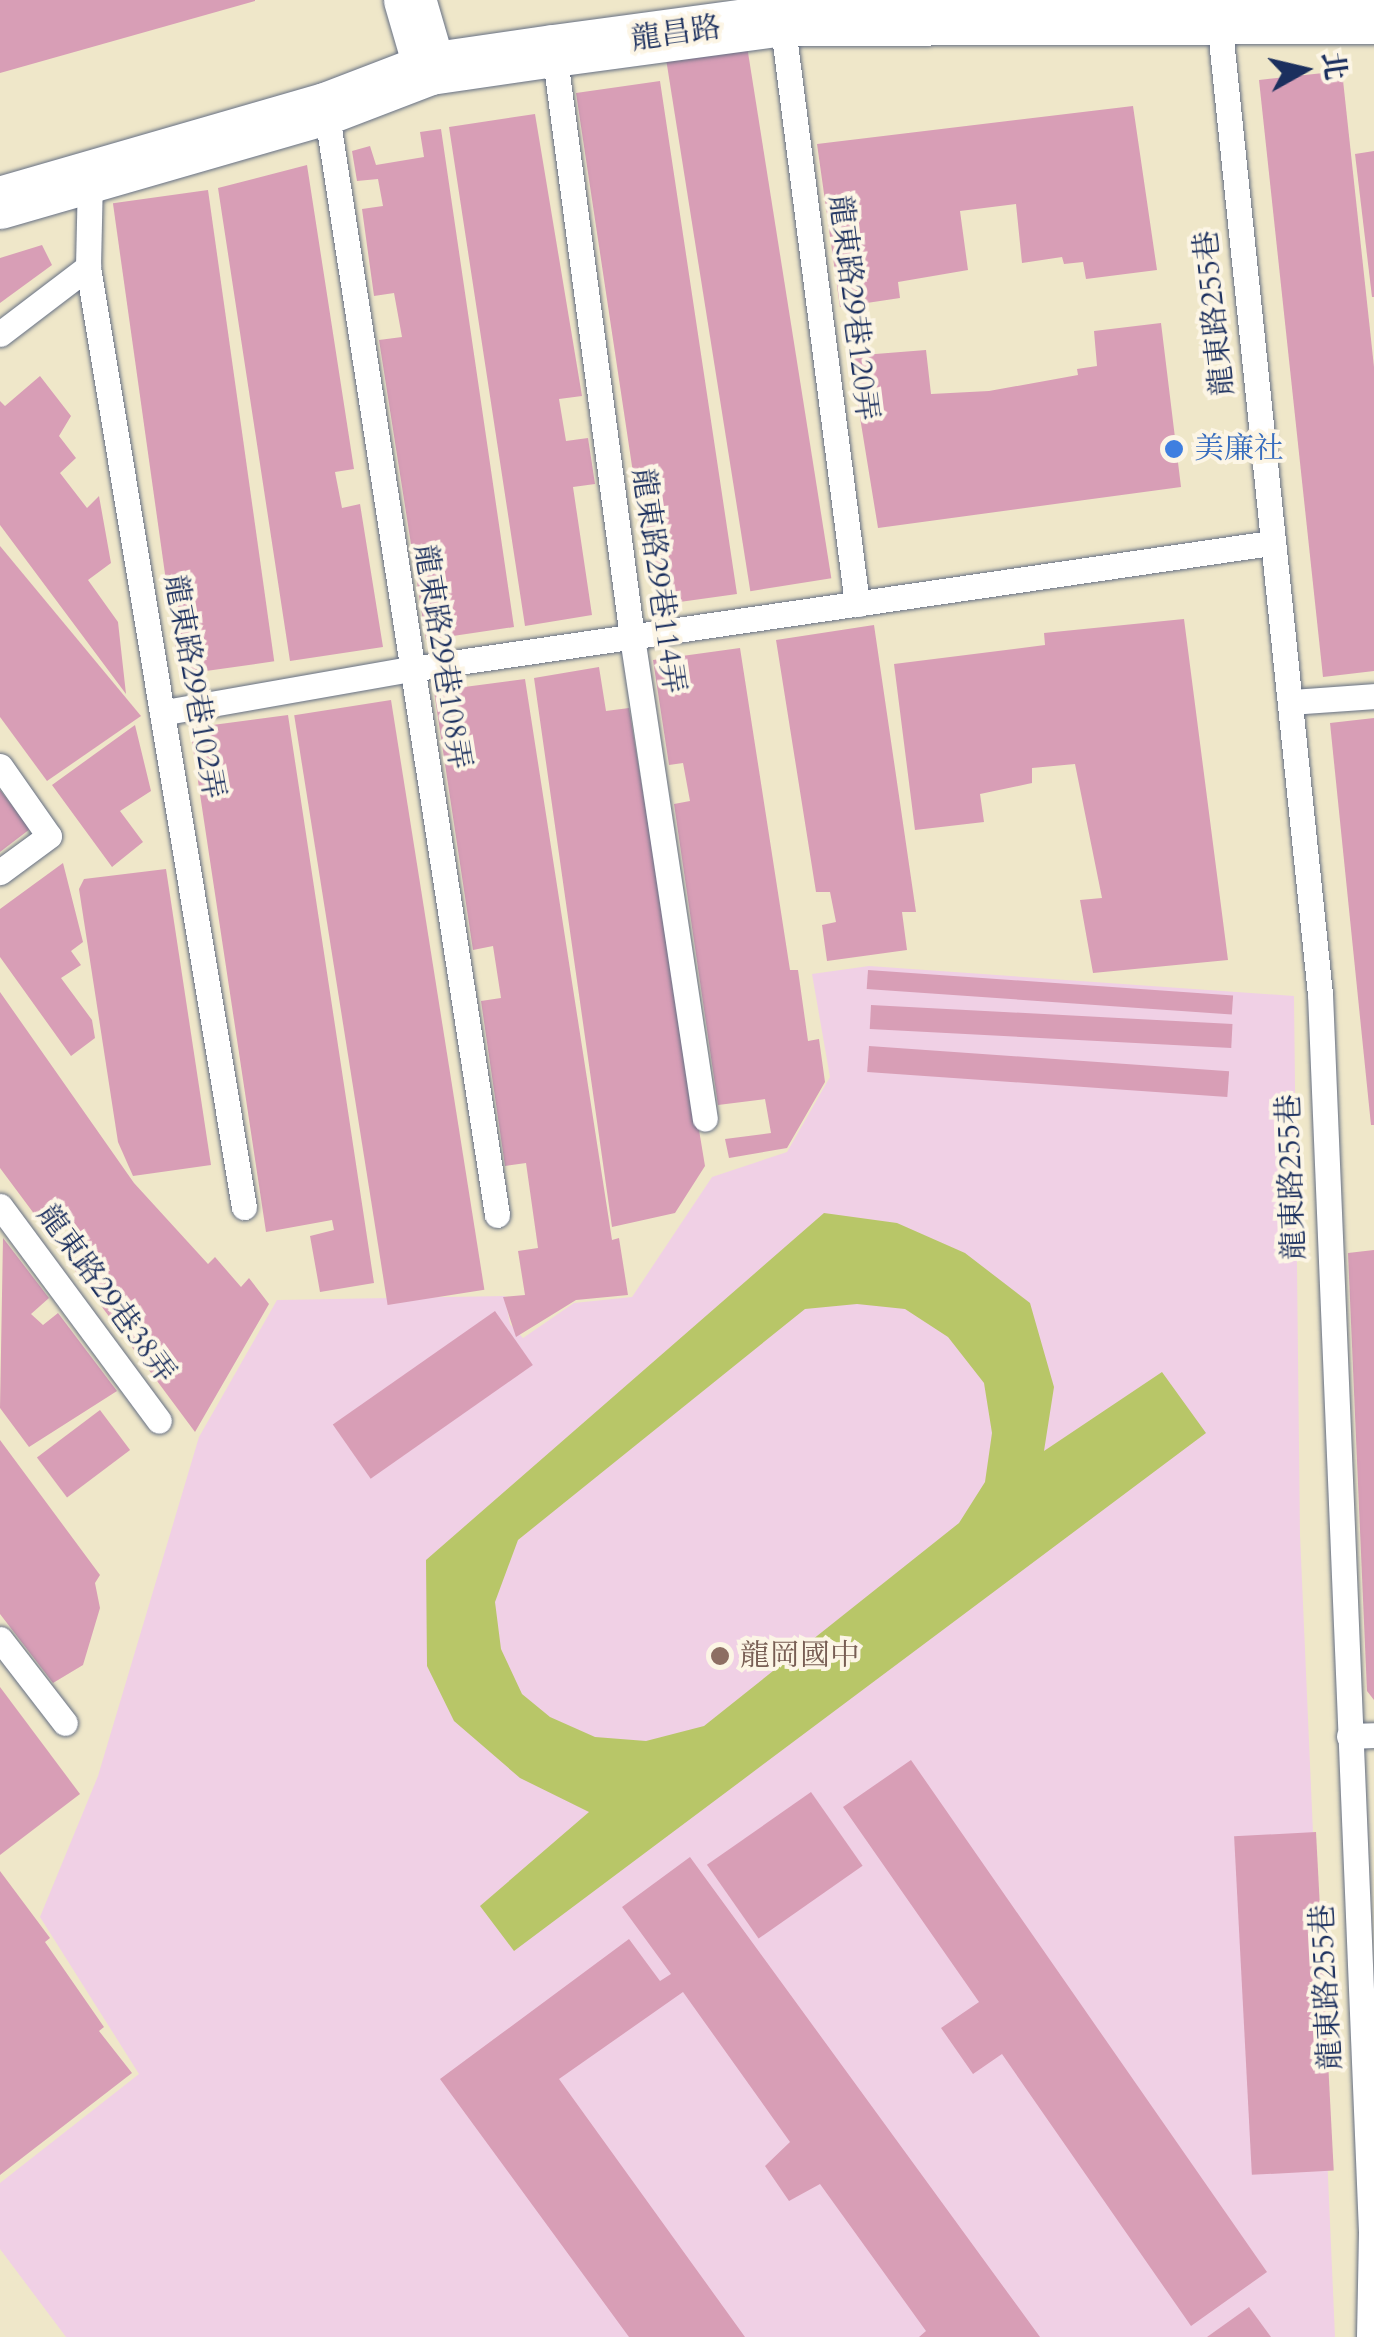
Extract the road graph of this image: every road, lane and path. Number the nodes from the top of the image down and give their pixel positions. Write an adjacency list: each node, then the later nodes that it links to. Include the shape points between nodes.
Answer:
1 (410, 0): 6 (street)
2 (1374, 18): 4 (street, 龍昌路)
3 (782, 20): 4 (street, 龍昌路); 5 (street, 龍昌路); 13 (lane, 龍東路29巷120弄)
4 (1220, 20): 12 (lane, 龍東路255巷)
5 (554, 50): 6 (street, 龍昌路); 14 (lane, 龍東路29巷114弄)
6 (430, 70): 7 (street, 龍昌路)
7 (326, 108): 8 (street, 龍昌路); 15 (lane, 龍東路29巷108弄)
8 (90, 178): 9 (street, 龍昌路); 10 (lane, 龍東路29巷102弄)
9 (0, 203)
10 (88, 267): 11 (lane); 18 (lane, 龍東路29巷102弄)
11 (0, 334)
12 (1270, 544): 13 (lane); 17 (lane, 龍東路255巷)
13 (857, 604): 14 (lane)
14 (632, 637): 15 (lane); 21 (lane, 龍東路29巷114弄)
15 (411, 670): 18 (lane); 24 (lane, 龍東路29巷108弄)
16 (1374, 696): 17 (lane)
17 (1291, 702): 28 (lane, 龍東路255巷, via 1320,994)
18 (166, 712): 23 (lane, 龍東路29巷102弄)
19 (0, 766): 20 (lane, via 49,836)
20 (0, 872)
21 (705, 1119)
22 (0, 1206): 25 (lane, 龍東路29巷38弄)
23 (244, 1208)
24 (497, 1216)
25 (159, 1421)
26 (0, 1639): 27 (lane)
27 (65, 1723)
28 (1361, 1735): 29 (lane, 龍東路255巷)
29 (1372, 2232): 30 (lane, 龍東路255巷)
30 (1369, 2337)

